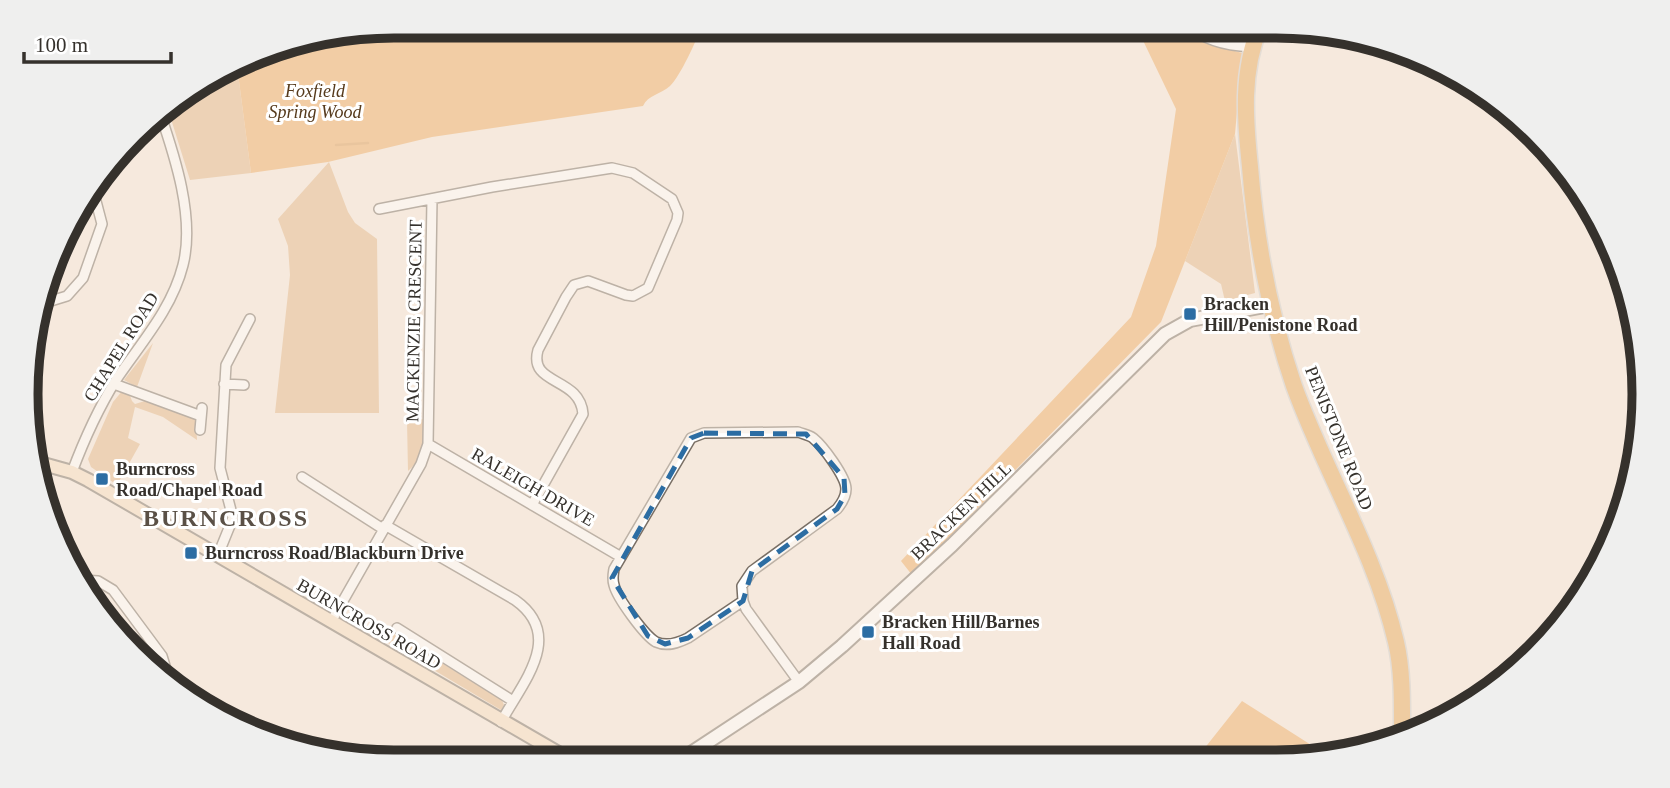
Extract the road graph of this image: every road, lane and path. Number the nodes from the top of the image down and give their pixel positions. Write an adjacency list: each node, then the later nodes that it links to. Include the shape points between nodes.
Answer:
1 (1211, 38): 3 (street)
2 (1255, 38): 3 (highway, PENISTONE ROAD)
3 (1251, 47): 9 (highway, PENISTONE ROAD, via 1245,115)
4 (163, 124): 11 (street, CHAPEL ROAD, via 184,199 184,258 160,318)
5 (432, 199): 7 (street, MACKENZIE CRESCENT); 15 (street, MACKENZIE CRESCENT); 19 (street, MACKENZIE CRESCENT, via 612,169 633,173 676,206 674,229 648,288 633,296 588,281 574,285 538,350 541,372 576,394 583,415)
6 (96, 200): 8 (street, via 102,224 83,278 67,296)
7 (379, 209)
8 (51, 301)
9 (1270, 305): 28 (street, BRACKEN HILL, via 1190,320 1165,334 952,545); 31 (highway, PENISTONE ROAD, via 1295,388 1384,597 1397,646)
10 (250, 319): 12 (street, via 228,357)
11 (114, 384): 14 (street, via 201,412); 17 (street, CHAPEL ROAD)
12 (224, 384): 13 (street); 21 (street, via 220,468 233,518)
13 (244, 385)
14 (200, 430)
15 (428, 444): 19 (street, RALEIGH DRIVE); 20 (street)
16 (46, 465): 17 (main road, BURNCROSS ROAD)
17 (72, 472): 21 (main road, BURNCROSS ROAD)
18 (302, 477): 20 (street)
19 (533, 505): 22 (street, RALEIGH DRIVE)
20 (384, 527): 25 (street); 29 (street, via 526,608 538,631 538,654)
21 (218, 555): 25 (main road, BURNCROSS ROAD)
22 (621, 557): 24 (street, via 612,578 615,590 657,642 679,643); 24 (street, via 691,438 704,433 806,434 844,478 845,495 837,509 752,571 742,586)
23 (92, 581): 27 (street, via 113,590)
24 (743, 601): 28 (street)
25 (331, 621): 30 (main road, BURNCROSS ROAD)
26 (397, 628): 29 (street)
27 (165, 665)
28 (799, 682): 33 (street, BRACKEN HILL)
29 (513, 701): 30 (street)
30 (501, 722): 32 (main road, BURNCROSS ROAD)
31 (1401, 726)
32 (552, 750)
33 (696, 750)

